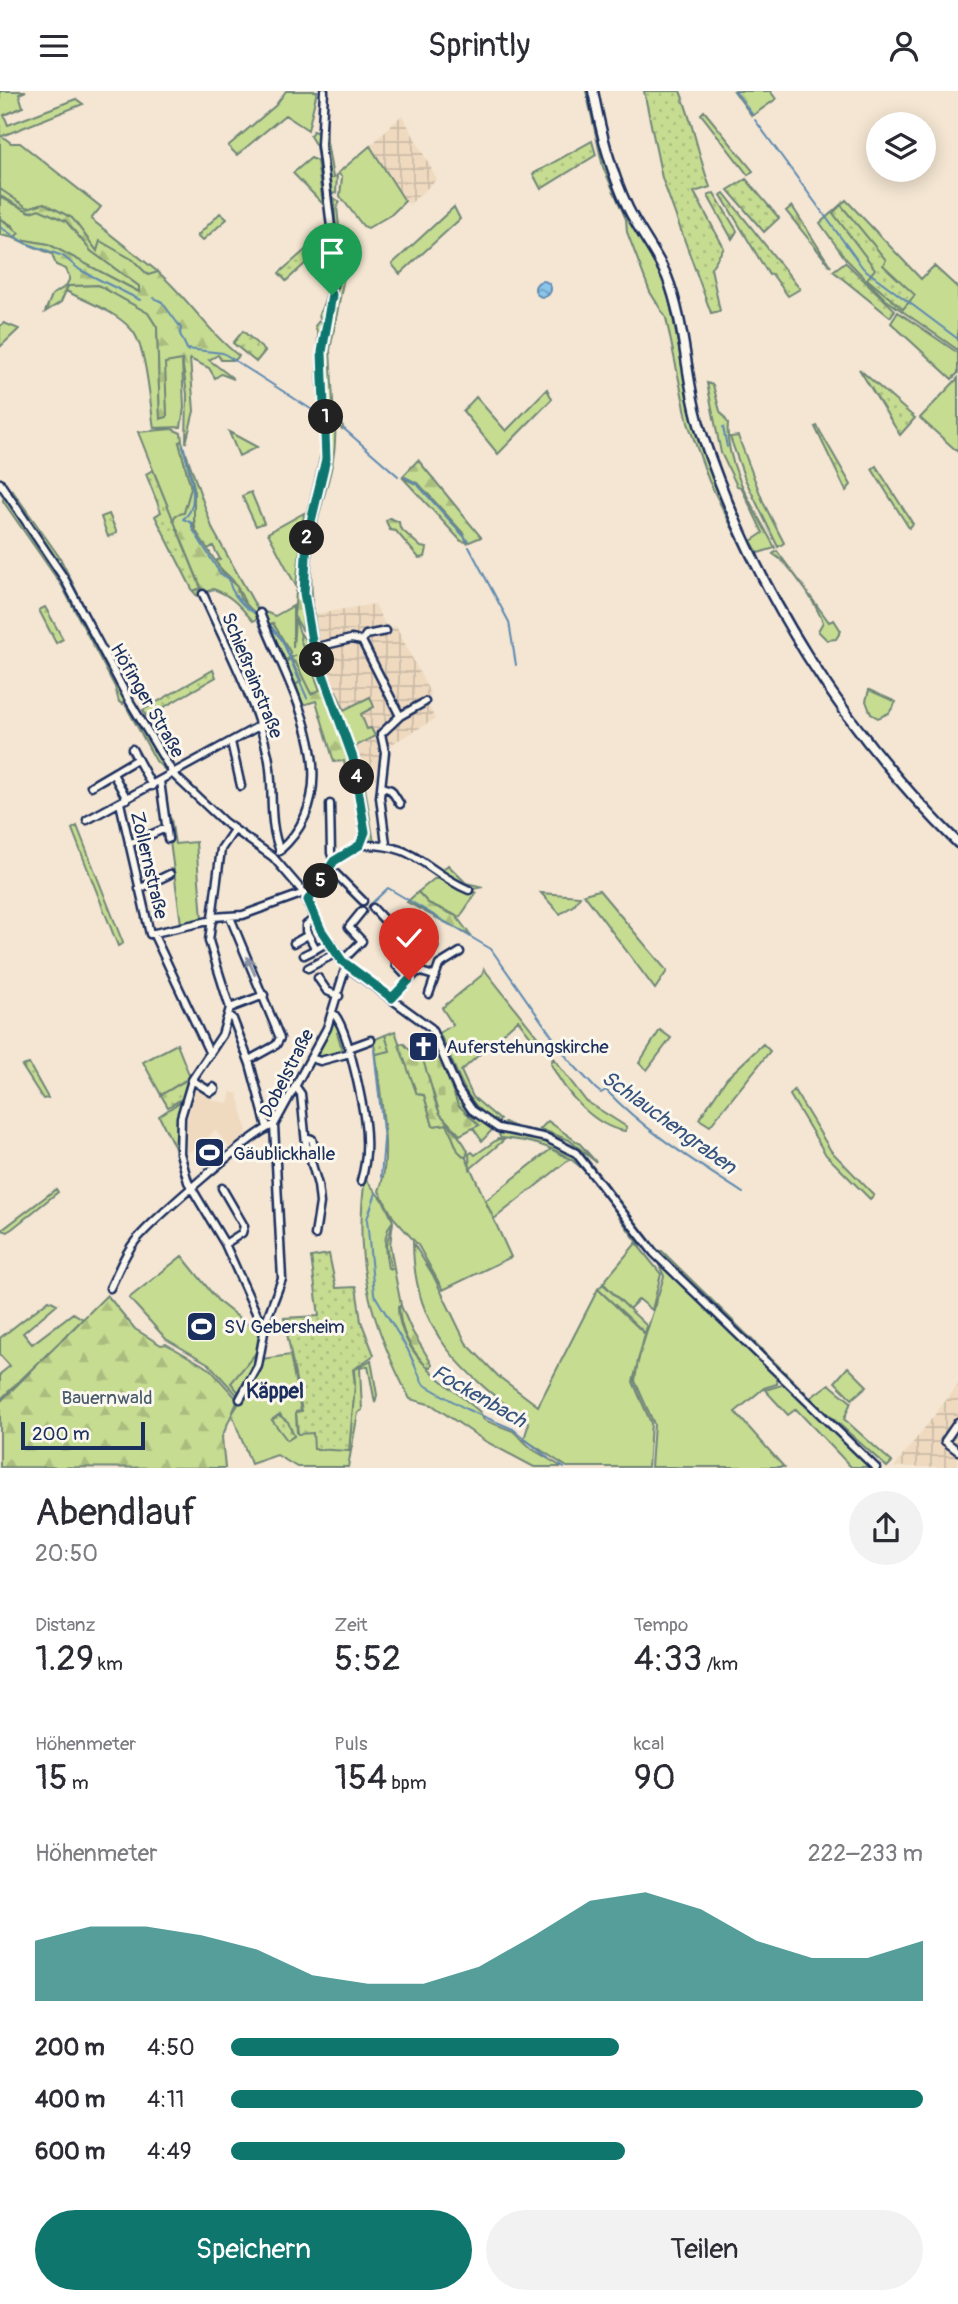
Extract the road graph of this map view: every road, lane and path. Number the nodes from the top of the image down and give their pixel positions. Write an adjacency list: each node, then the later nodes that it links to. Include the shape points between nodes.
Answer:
1 (324, 91): 8 (street, via 321,145 335,268 322,352 326,459 304,570)
2 (593, 91): 30 (main road, via 612,170 666,275 677,308 687,379 702,437 754,559 799,642 844,711 892,773)
3 (0, 483): 16 (street, Höfinger Straße, via 59,571)
4 (203, 593): 11 (street, Schießrainstraße)
5 (260, 615): 34 (street, via 304,720 312,773 311,800 303,825)
6 (386, 631): 7 (street, via 366,635)
7 (362, 641): 8 (street); 10 (street)
8 (313, 647): 33 (street, via 353,758 365,832)
9 (425, 702): 10 (street)
10 (400, 716): 21 (street, via 381,734)
11 (259, 726): 12 (street); 34 (street, Schießrainstraße, via 271,778 271,829)
12 (230, 742): 16 (street); 20 (street)
13 (132, 749): 14 (street)
14 (137, 759): 15 (street); 19 (street)
15 (113, 773): 18 (street); 22 (street)
16 (174, 775): 17 (street); 28 (street, Höfinger Straße)
17 (160, 781): 19 (street); 27 (street)
18 (91, 786)
19 (152, 786): 22 (street)
20 (241, 786)
21 (383, 787): 25 (street, via 391,790); 32 (street, via 380,797)
22 (127, 799): 23 (street)
23 (120, 803): 26 (street); 31 (street, Zollernstraße)
24 (330, 804): 36 (street)
25 (400, 804)
26 (87, 820)
27 (166, 828): 29 (street); 31 (street)
28 (234, 831): 35 (street, Höfinger Straße); 47 (street, via 221,849)
29 (167, 839)
30 (958, 843)
31 (129, 844): 39 (street, Zollernstraße)
32 (386, 844): 33 (street); 40 (street, via 410,853)
33 (360, 845): 36 (street)
34 (280, 851): 35 (street)
35 (273, 857): 41 (street, Höfinger Straße)
36 (334, 861): 37 (street)
37 (329, 867): 41 (street); 42 (street)
38 (170, 874): 39 (street)
39 (139, 889): 48 (street, Zollernstraße)
40 (469, 890)
41 (306, 896): 45 (street); 46 (street, Höfinger Straße)
42 (363, 901)
43 (373, 908): 49 (street)
44 (362, 911): 58 (street, Dobelstraße, via 349,927 362,941)
45 (230, 917): 47 (street); 64 (street, one-way to 45)
46 (316, 918): 50 (street, via 306,925); 51 (street, Höfinger Straße)
47 (213, 919): 48 (street); 67 (street, via 210,951)
48 (152, 933): 71 (street, Zollernstraße)
49 (396, 933): 53 (street, via 424,937); 62 (street, via 396,965)
50 (308, 935): 52 (street); 54 (street)
51 (328, 942): 54 (street); 56 (street, Höfinger Straße)
52 (294, 943)
53 (434, 947)
54 (316, 949): 57 (street)
55 (460, 952): 60 (street, via 443,961)
56 (336, 953): 58 (street, Höfinger Straße); 59 (street)
57 (304, 955)
58 (344, 964): 65 (street, Dobelstraße); 66 (street, Höfinger Straße)
59 (308, 968)
60 (434, 976): 62 (street, via 421,970); 63 (street)
61 (318, 978): 65 (street, via 327,991)
62 (410, 979): 66 (street)
63 (429, 994)
64 (264, 995): 67 (street); 73 (street, via 279,1042)
65 (339, 996): 68 (street, Dobelstraße)
66 (392, 998): 88 (street, Höfinger Straße, via 431,1028 468,1105 485,1121 510,1132 553,1140 582,1158 654,1253)
67 (229, 1011): 71 (street); 73 (street)
68 (333, 1013): 70 (street); 72 (street, Dobelstraße)
69 (372, 1040): 70 (street)
70 (349, 1050): 72 (street, via 320,1061); 78 (street, via 366,1136)
71 (210, 1054): 74 (street)
72 (311, 1058): 75 (street, Dobelstraße)
73 (249, 1060): 77 (street)
74 (192, 1080): 76 (street); 80 (street, via 179,1135 184,1173)
75 (296, 1087): 77 (street, Dobelstraße); 81 (street, via 301,1094 306,1137 314,1147 308,1150 319,1194)
76 (209, 1091)
77 (270, 1126): 80 (street); 84 (street, Dobelstraße, via 282,1279)
78 (361, 1181)
79 (222, 1188): 82 (street, via 244,1230)
80 (192, 1189): 82 (street); 83 (street, via 136,1240)
81 (314, 1235)
82 (225, 1244): 84 (street, via 258,1317)
83 (110, 1288)
84 (266, 1321): 85 (street, Dobelstraße, via 258,1366)
85 (240, 1399)
86 (958, 1422): 87 (street, via 945,1440)
87 (958, 1451)
88 (876, 1468)

